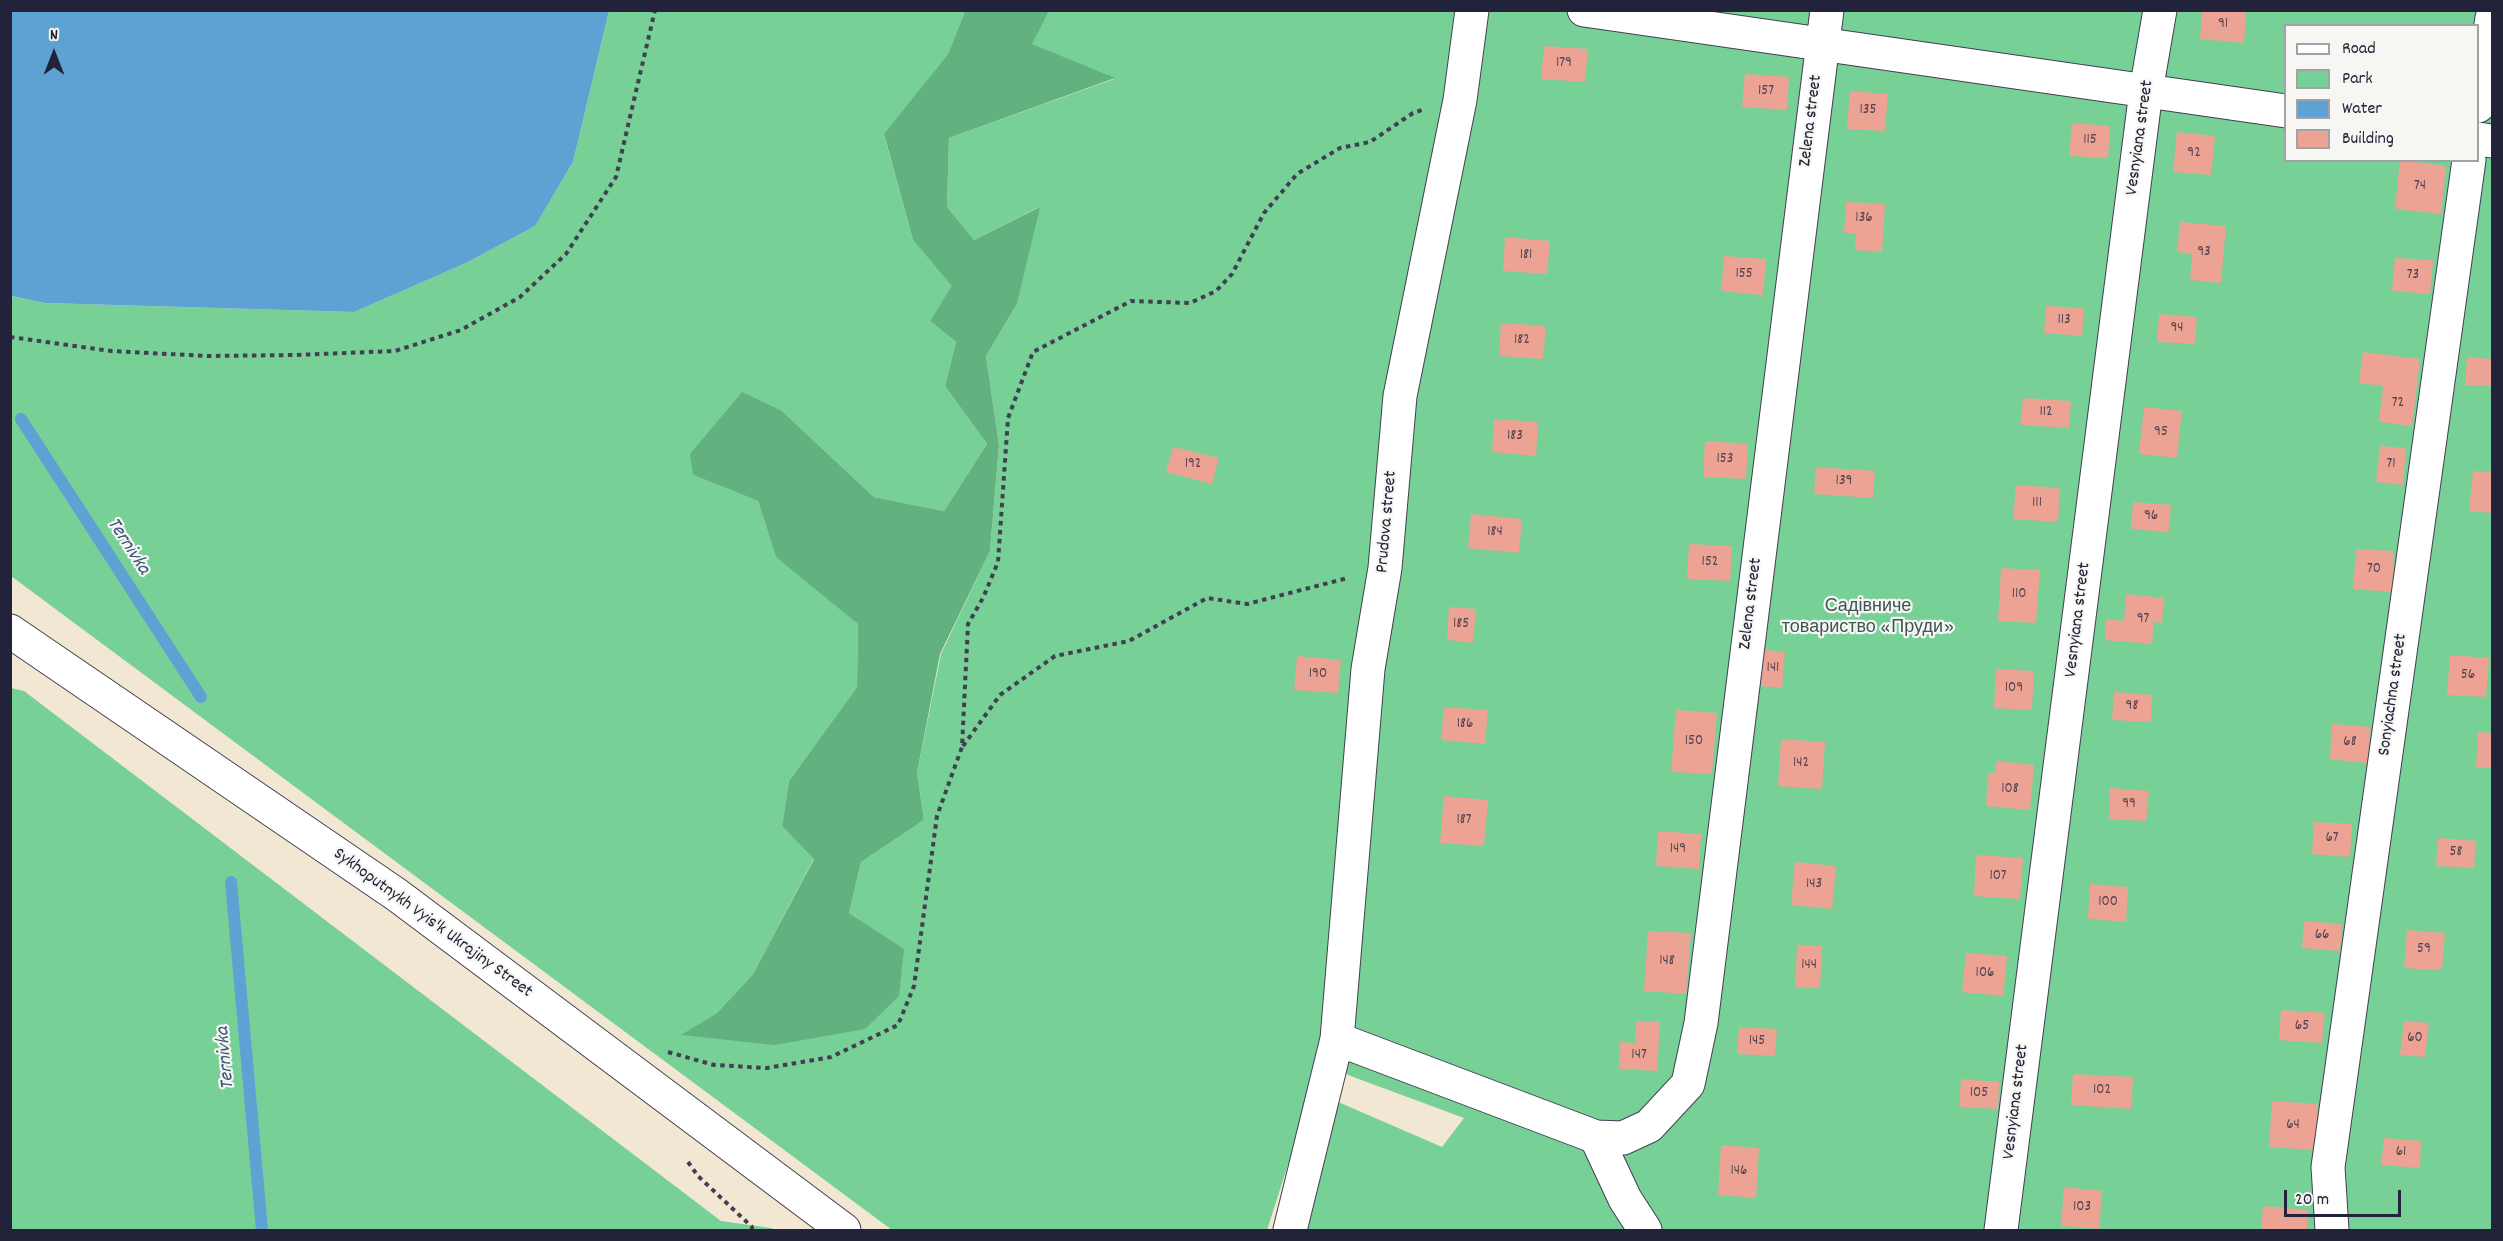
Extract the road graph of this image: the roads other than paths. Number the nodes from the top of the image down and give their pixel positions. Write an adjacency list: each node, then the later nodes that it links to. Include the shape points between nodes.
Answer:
1 (1472, 10): 12 (street, Prudova street, via 1460,100 1400,396 1385,568 1368,669)
2 (1584, 10): 6 (street)
3 (1827, 10): 6 (street, Zelena street)
4 (2160, 10): 7 (street, Vesnyiana street)
5 (2493, 18): 8 (street)
6 (1821, 46): 7 (street); 13 (street, Zelena street, via 1701,1023 1688,1084 1649,1126 1623,1138)
7 (2146, 91): 9 (street); 17 (street, Vesnyiana street)
8 (2479, 100)
9 (2284, 111)
10 (2469, 162): 18 (street, Sonyiachna street, via 2328,1167)
11 (10, 631): 14 (street, Sykhoputnykh Vyis'k Ukrajiny Street, via 397,895)
12 (1337, 1039): 13 (street); 15 (street, Prudova street)
13 (1596, 1137): 16 (street, via 1625,1199)
14 (844, 1230)
15 (1290, 1230)
16 (1645, 1230)
17 (2001, 1230)
18 (2332, 1230)

